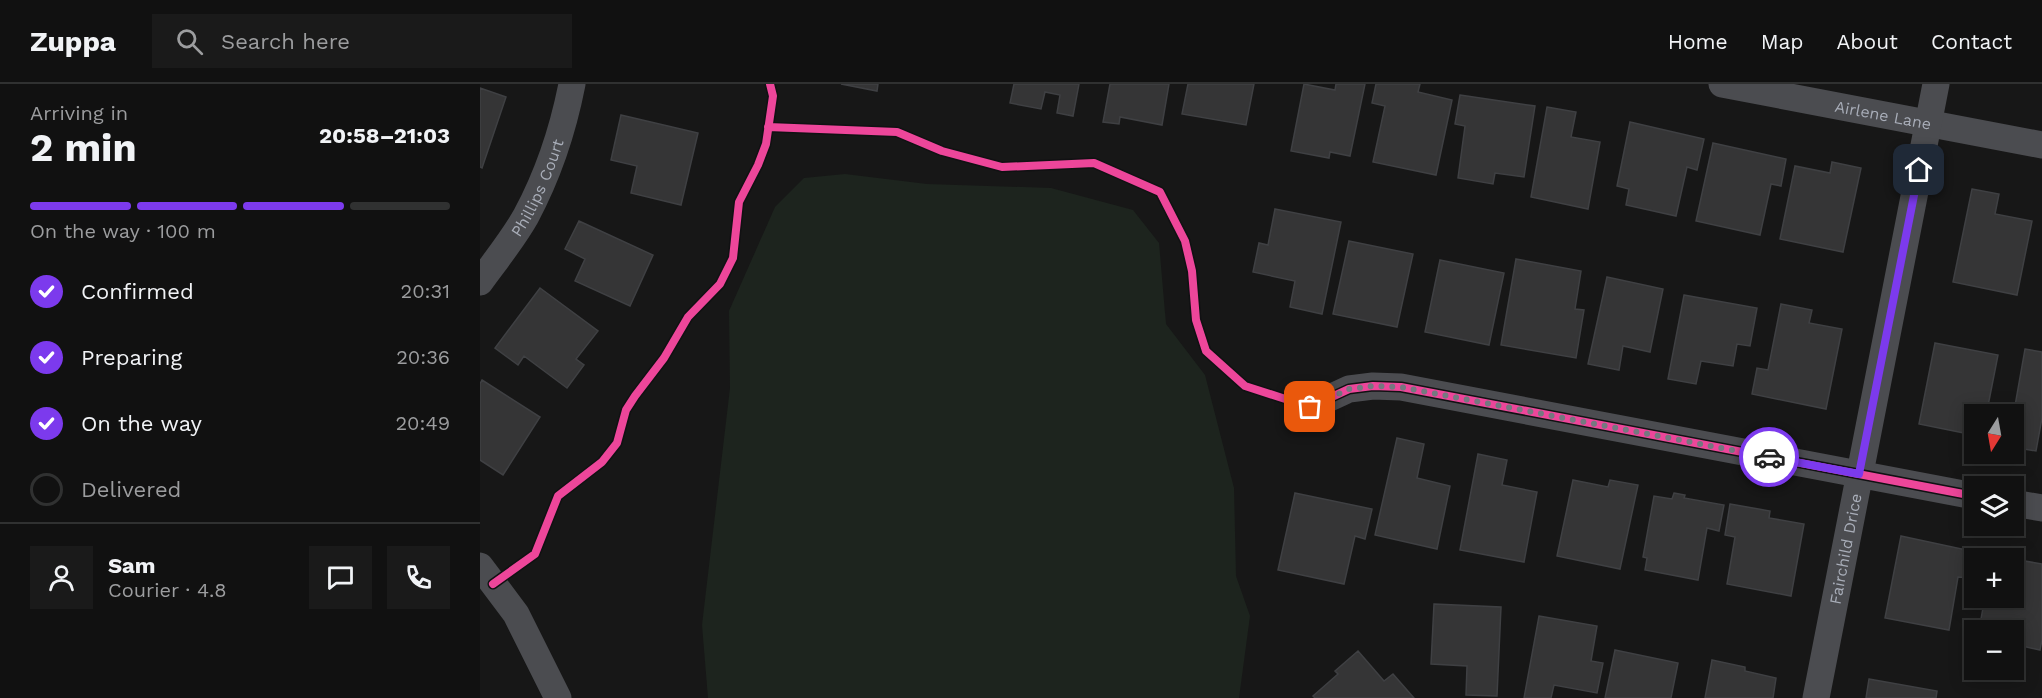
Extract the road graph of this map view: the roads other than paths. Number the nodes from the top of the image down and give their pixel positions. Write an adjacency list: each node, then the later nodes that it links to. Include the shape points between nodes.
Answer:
1 (572, 84): 6 (street, Phillips Court, via 561,131 526,216)
2 (1722, 84): 4 (street, Airlene Lane)
3 (1936, 84): 4 (street, Fairchild Drice)
4 (1929, 123): 5 (street, Airlene Lane); 8 (street, Fairchild Drice)
5 (2042, 146)
6 (480, 282)
7 (1310, 407): 8 (street, via 1349,389 1401,387)
8 (1859, 474): 9 (street); 14 (street, Fairchild Drice)
9 (1964, 494)
10 (2024, 505): 11 (street)
11 (2042, 508)
12 (480, 566): 13 (street, via 516,614)
13 (558, 698)
14 (1816, 698)

